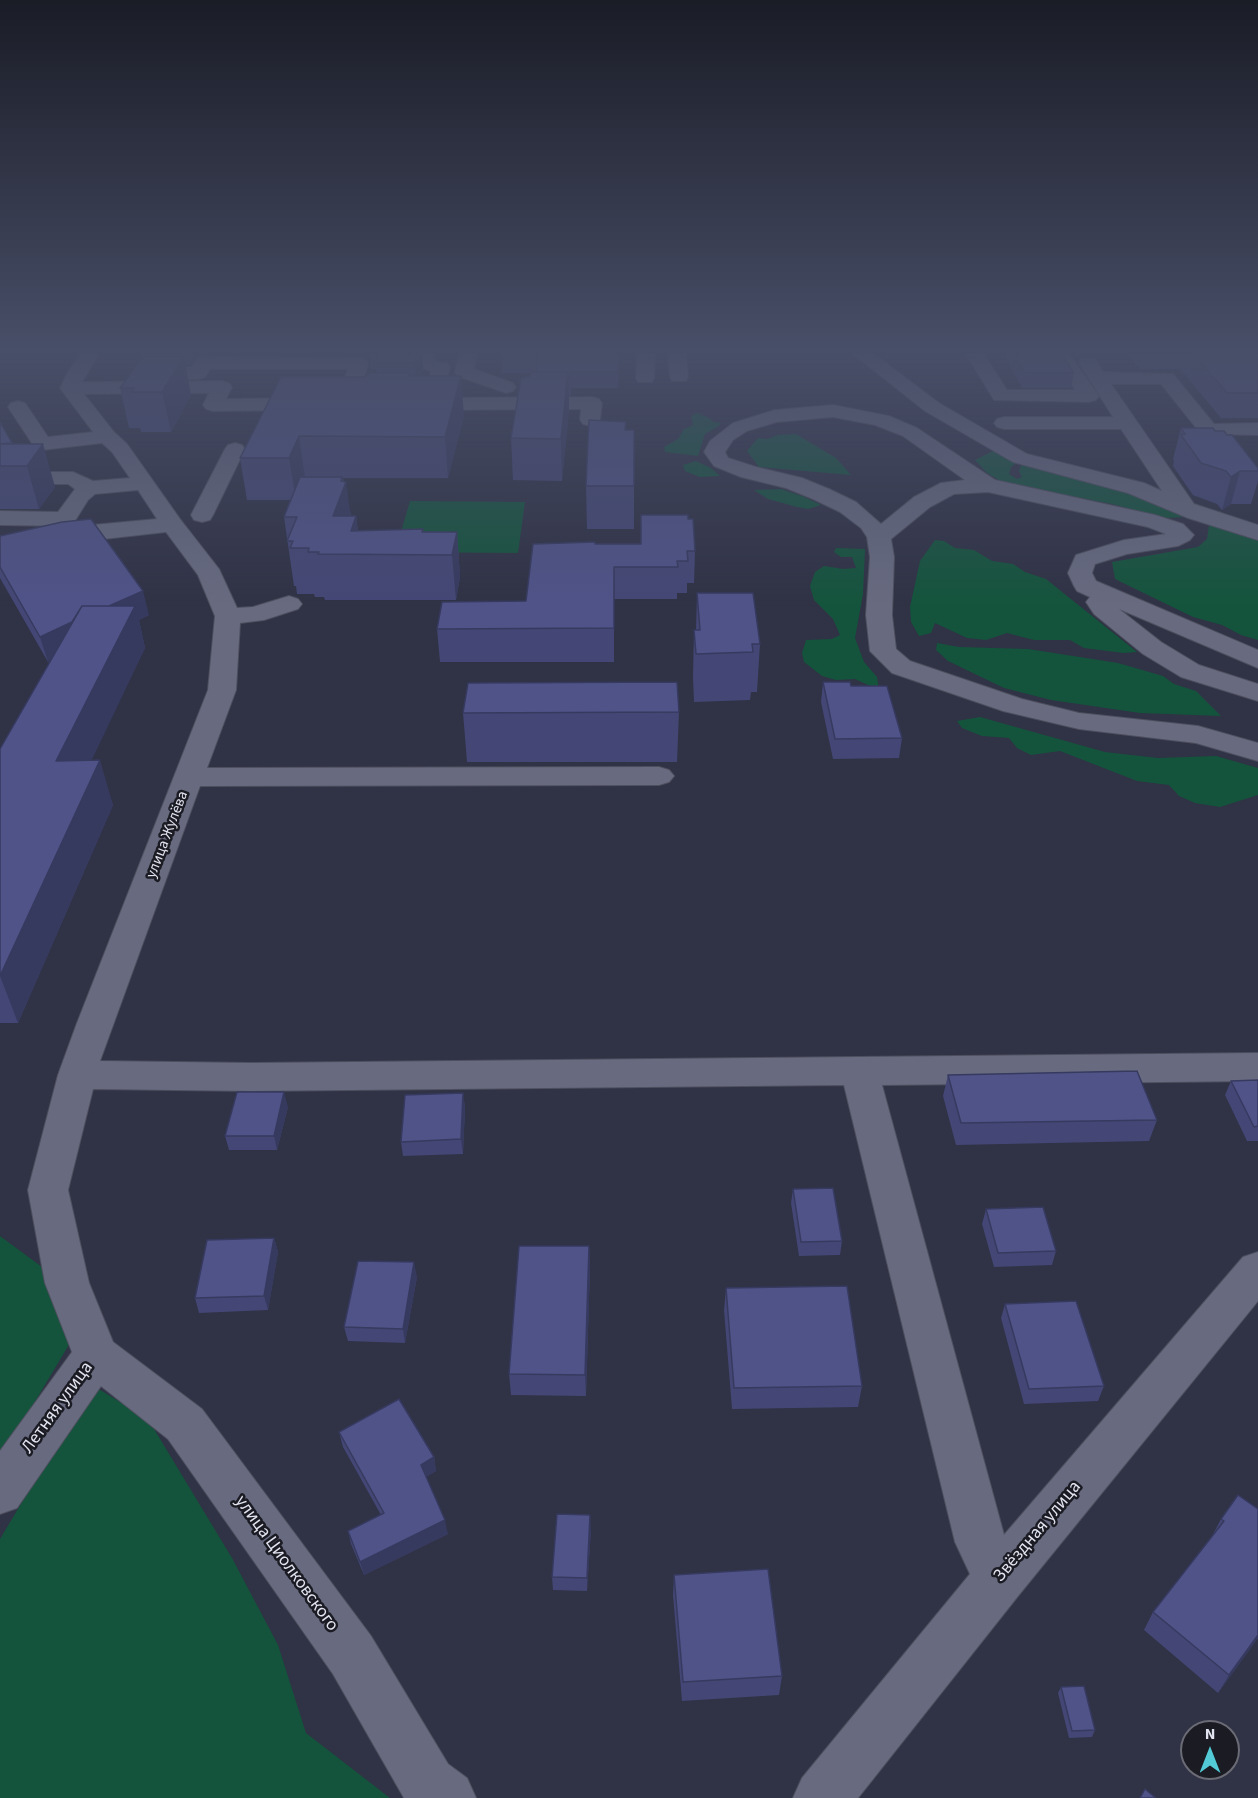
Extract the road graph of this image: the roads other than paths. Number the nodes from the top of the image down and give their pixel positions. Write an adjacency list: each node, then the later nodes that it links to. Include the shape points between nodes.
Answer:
1 (38, 438): 2 (street, via 42,444)
2 (92, 438)
3 (109, 438): 12 (street, улица Жулёва)
4 (726, 438): 21 (street, via 714,452 721,462 821,494 848,507 869,523)
5 (918, 438): 13 (street)
6 (985, 438): 15 (street, via 1020,458 1136,489)
7 (1137, 438): 9 (street)
8 (235, 449): 16 (street)
9 (1145, 451): 10 (street); 15 (street)
10 (1167, 451)
11 (0, 478): 14 (street, via 73,478)
12 (143, 483): 14 (street); 18 (street, улица Жулёва)
13 (988, 485): 21 (street, via 949,489 922,502); 22 (street, via 1155,522 1182,535 1170,542 1124,547 1084,560 1080,573)
14 (88, 488): 19 (street)
15 (1186, 509): 20 (street)
16 (202, 515)
17 (0, 518): 19 (street)
18 (172, 524): 19 (street); 24 (street, улица Жулёва, via 210,574)
19 (55, 532)
20 (1258, 533)
21 (879, 537): 27 (street, via 880,635 883,651 901,667 1013,705 1080,721 1198,735)
22 (1086, 586): 25 (street); 26 (street, via 1103,609 1162,654 1190,671)
23 (289, 604): 24 (street, via 255,615)
24 (228, 616): 29 (street, улица Жулёва, via 222,690)
25 (1258, 660)
26 (1258, 693)
27 (1258, 752)
28 (659, 776): 29 (street)
29 (190, 777): 32 (street, улица Жулёва)
30 (1258, 1067): 31 (street)
31 (859, 1070): 32 (street, via 252,1077); 36 (street, via 980,1542)
32 (77, 1075): 34 (street, улица Жулёва, via 48,1190 67,1283)
33 (1258, 1270): 36 (street, Звёздная улица)
34 (96, 1355): 35 (street, Летняя улица); 37 (street, улица Циолковского, via 185,1424 352,1655 428,1784)
35 (0, 1491)
36 (1000, 1578): 38 (street, Звёздная улица)
37 (447, 1798)
38 (822, 1798)

